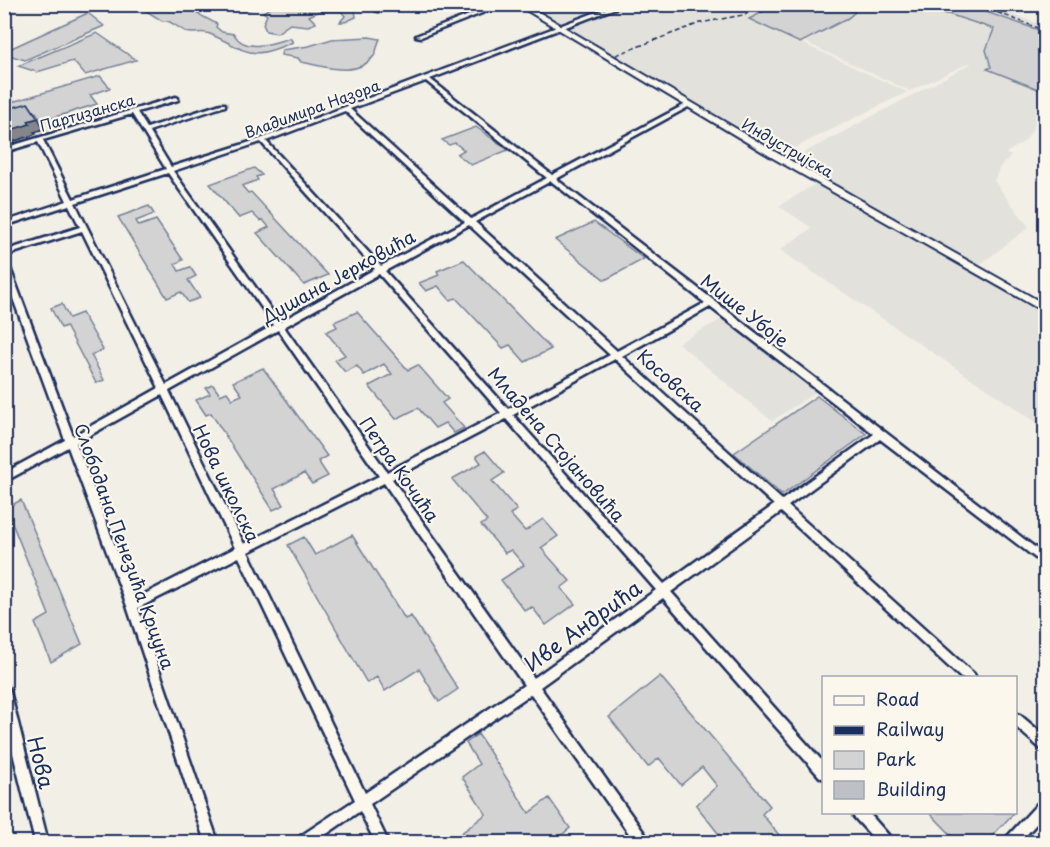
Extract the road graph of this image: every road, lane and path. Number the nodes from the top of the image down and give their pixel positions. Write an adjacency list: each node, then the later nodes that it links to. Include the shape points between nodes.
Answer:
1 (21, 4): 6 (street)
2 (393, 4): 8 (street)
3 (504, 4): 10 (street)
4 (519, 4): 9 (main road, Индустријска)
5 (624, 4): 9 (street, Владимира Назора)
6 (14, 5): 7 (street)
7 (4, 9)
8 (377, 10)
9 (560, 29): 11 (street, Владимира Назора); 14 (main road, Индустријска)
10 (419, 36)
11 (428, 80): 15 (street, Владимира Назора); 22 (street, Мише Убоје)
12 (176, 99): 16 (street, Партизанска)
13 (223, 105): 17 (street, Партизанска)
14 (688, 105): 22 (street, Душана Јерковића); 31 (main road, Индустријска)
15 (347, 110): 19 (street, Владимира Назора); 24 (street, Косовска)
16 (134, 112): 17 (street, Петра Кочића); 18 (street, Партизанска)
17 (145, 130): 21 (street, Петра Кочића)
18 (40, 140): 20 (street, Партизанска); 23 (street, Нова школска)
19 (262, 140): 21 (street, Владимира Назора); 29 (street, Младена Стојановића)
20 (4, 150)
21 (170, 171): 23 (street, Владимира Назора); 32 (street, Петра Кочића)
22 (551, 178): 24 (street, Душана Јерковића); 30 (street, Мише Убоје)
23 (71, 202): 25 (street, Владимира Назора); 26 (street, Нова школска)
24 (471, 221): 29 (street, Душана Јерковића); 33 (street, Косовска)
25 (4, 224)
26 (83, 228): 27 (street); 34 (street, Нова школска)
27 (4, 254)
28 (4, 263): 37 (street, Слободана Пенезића Крцуна)
29 (380, 270): 32 (street, Душана Јерковића); 35 (street, Младена Стојановића)
30 (711, 303): 33 (street); 36 (street, Мише Убоје)
31 (1046, 310)
32 (279, 326): 34 (street, Душана Јерковића); 39 (street, Петра Кочића)
33 (617, 355): 35 (street); 40 (street, Косовска)
34 (164, 390): 37 (street, Душана Јерковића); 41 (street, Нова школска)
35 (507, 413): 39 (street); 43 (street, Младена Стојановића)
36 (880, 434): 40 (street, Иве Андрића); 42 (street, Мише Убоје)
37 (70, 441): 38 (street, Душана Јерковића); 44 (street, Слободана Пенезића Крцуна)
38 (4, 478)
39 (386, 478): 41 (street); 46 (street, Петра Кочића)
40 (783, 506): 43 (street, Иве Андрића); 45 (street, Косовска)
41 (240, 549): 44 (street); 51 (street, Нова школска)
42 (1046, 562)
43 (663, 591): 46 (street, Иве Андрића); 50 (street, Младена Стојановића)
44 (132, 606): 55 (street, Слободана Пенезића Крцуна)
45 (968, 676)
46 (531, 687): 51 (street, Иве Андрића); 58 (street, Петра Кочића)
47 (4, 691): 54 (street, Нова)
48 (1017, 720): 49 (street)
49 (1046, 746)
50 (822, 771)
51 (362, 802): 56 (street, Иве Андрића); 57 (street, Нова школска)
52 (1046, 803): 60 (street)
53 (860, 814): 59 (street)
54 (42, 843)
55 (211, 843)
56 (304, 843)
57 (382, 843)
58 (642, 843)
59 (885, 843)
60 (1012, 843)

